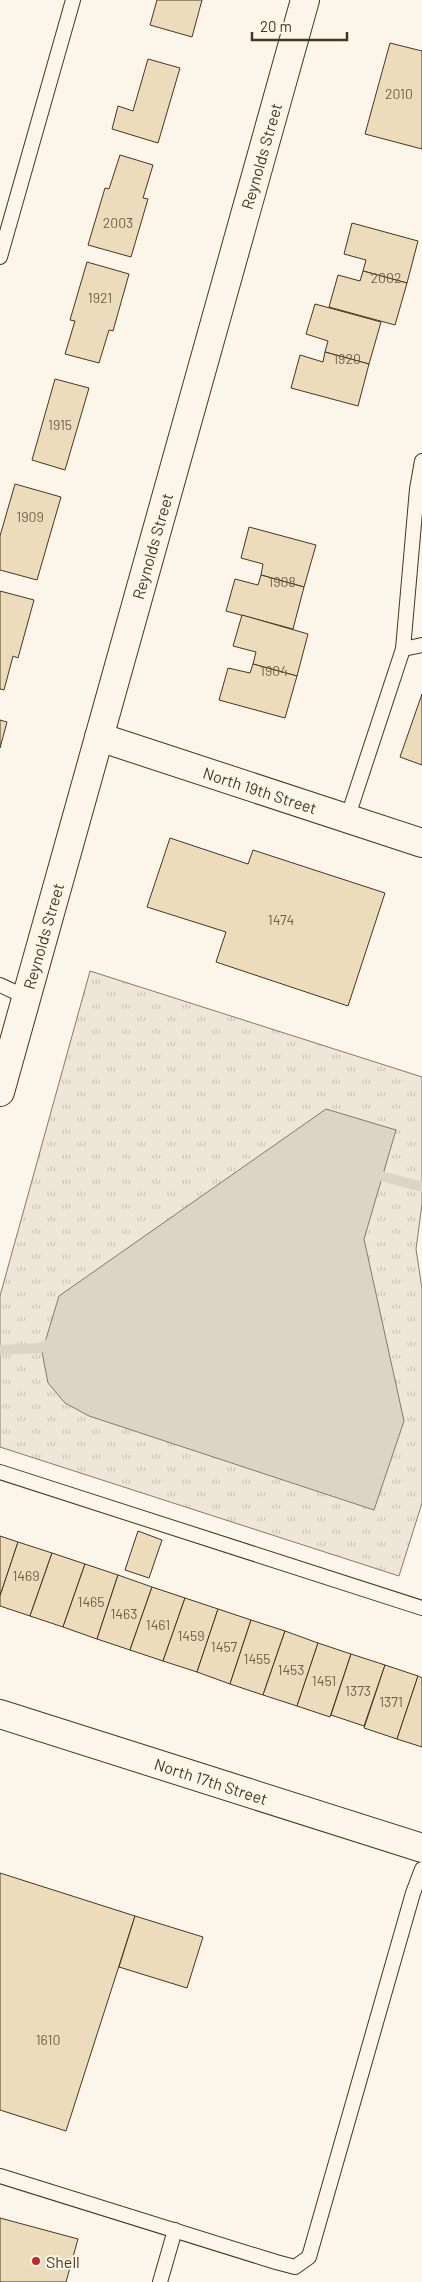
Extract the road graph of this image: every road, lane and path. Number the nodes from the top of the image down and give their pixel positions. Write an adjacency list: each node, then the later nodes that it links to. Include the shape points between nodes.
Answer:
1 (72, 0): 3 (lane)
2 (305, 0): 8 (main road, Reynolds Street)
3 (0, 257)
4 (422, 460): 5 (lane)
5 (419, 490): 7 (lane)
6 (422, 645): 7 (lane)
7 (403, 649): 9 (lane)
8 (99, 737): 9 (main road, North 19th Street); 12 (main road, Reynolds Street)
9 (346, 819): 10 (main road, North 19th Street)
10 (422, 844)
11 (0, 985): 12 (lane)
12 (26, 997): 13 (main road, Reynolds Street)
13 (0, 1092)
14 (0, 1472): 15 (lane)
15 (422, 1608)
16 (0, 1714): 17 (main road, North 17th Street)
17 (422, 1848)
18 (422, 1869): 20 (lane, via 309,2257 294,2267)
19 (0, 2176): 20 (lane)
20 (175, 2230): 21 (lane)
21 (160, 2282)

